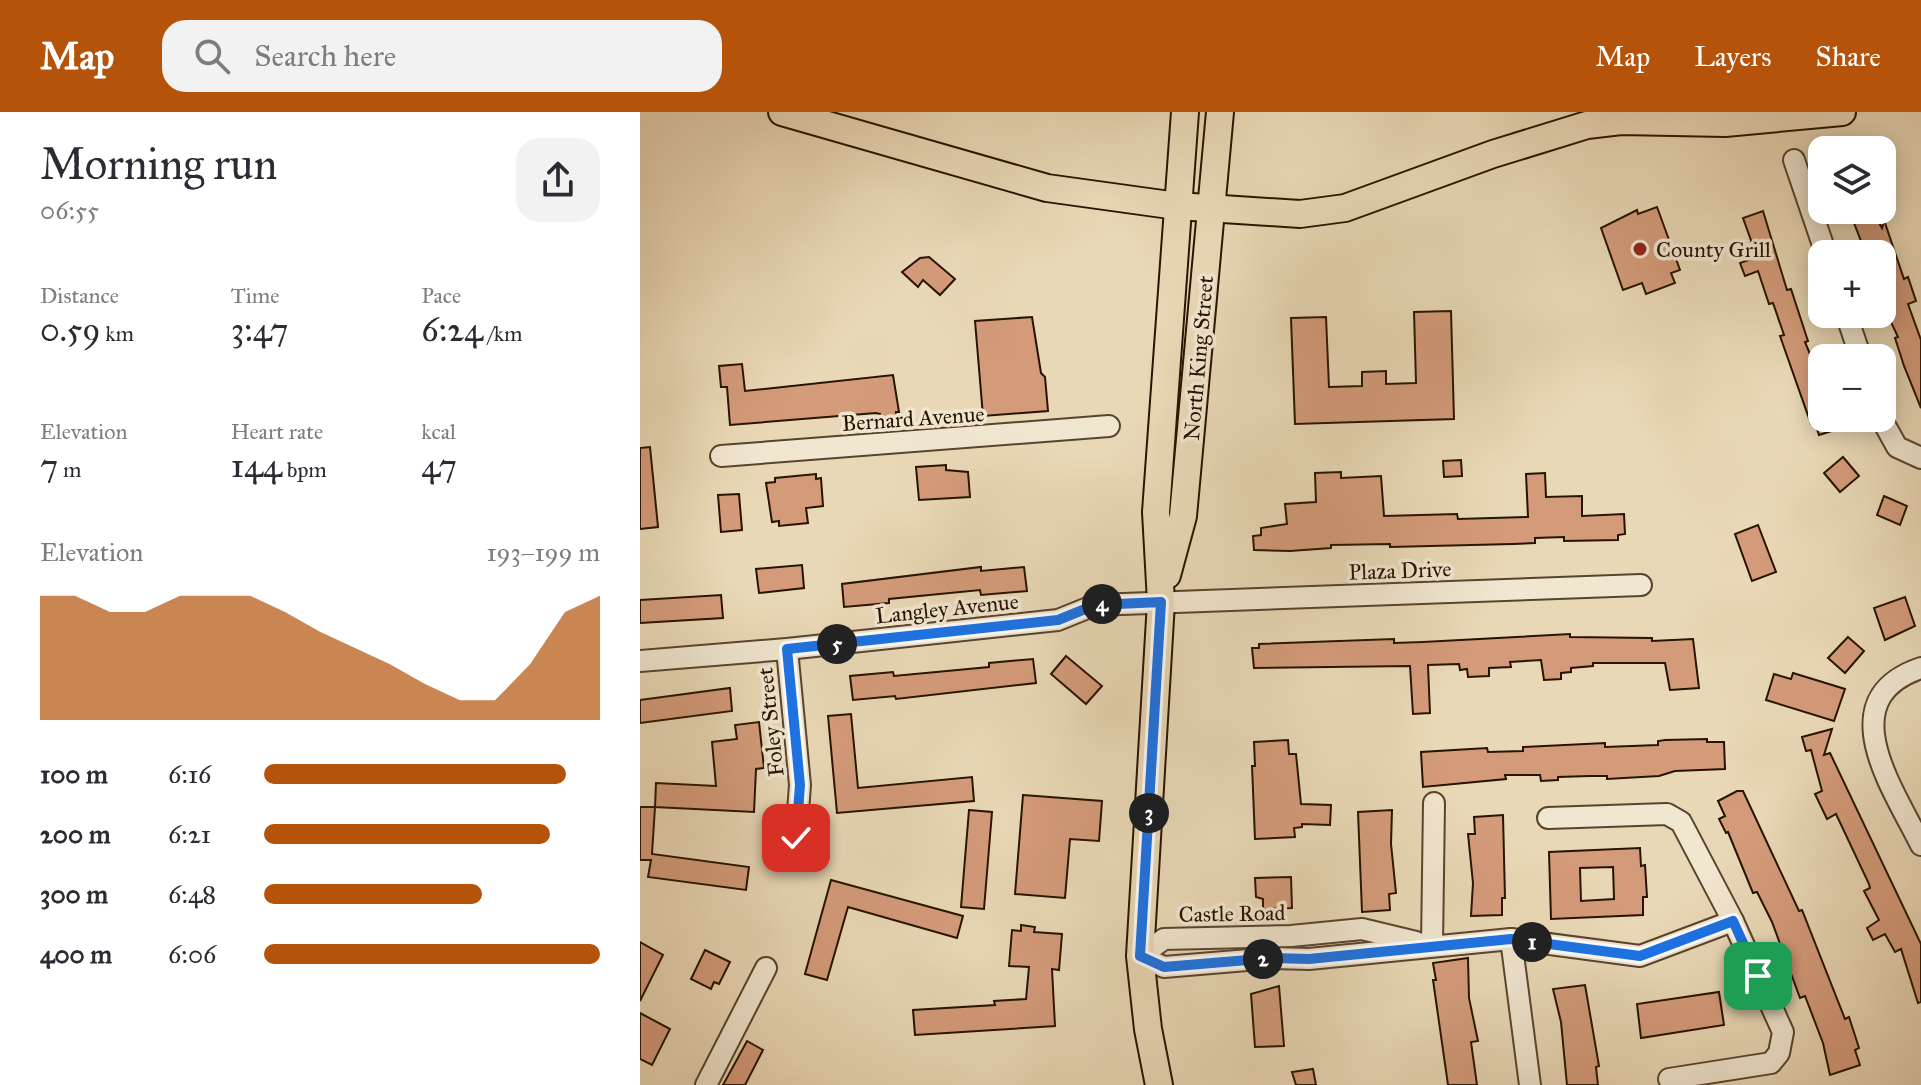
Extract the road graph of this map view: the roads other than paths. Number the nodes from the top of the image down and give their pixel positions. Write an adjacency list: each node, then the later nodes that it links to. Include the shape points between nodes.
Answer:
1 (782, 112): 6 (main road, via 1047,188)
2 (1185, 112): 6 (main road, North King Street)
3 (1220, 112): 7 (main road, North King Street)
4 (1842, 112): 7 (main road, via 1725,123 1607,122 1564,130 1345,208 1300,214)
5 (1794, 160): 8 (street)
6 (1177, 206): 7 (main road); 14 (main road, North King Street, via 1156,512)
7 (1212, 209): 14 (main road, North King Street, via 1183,516)
8 (1821, 240)
9 (1109, 426): 11 (street, Bernard Avenue)
10 (1889, 432): 12 (street, via 1897,447)
11 (721, 456)
12 (1921, 458)
13 (1641, 585): 14 (street, Plaza Drive)
14 (1161, 602): 15 (street, Langley Avenue, via 1095,605 1058,620); 25 (main road, North King Street)
15 (787, 649): 16 (street, Langley Avenue); 20 (street, Foley Street, via 800,785)
16 (640, 661)
17 (1921, 668): 21 (street, via 1903,674 1883,693 1872,716 1880,761)
18 (1434, 803): 24 (street)
19 (1548, 818): 22 (street, via 1667,814 1681,822)
20 (796, 838)
21 (1921, 845)
22 (1733, 921): 23 (street, Castle Road, via 1640,956); 27 (street, via 1783,1032 1779,1053 1771,1063)
23 (1511, 939): 24 (street, Castle Road); 30 (street)
24 (1432, 945): 25 (street, Castle Road, via 1164,967)
25 (1140, 956): 29 (main road, North King Street)
26 (766, 968): 28 (street)
27 (1669, 1079)
28 (706, 1085)
29 (1159, 1085)
30 (1530, 1085)

